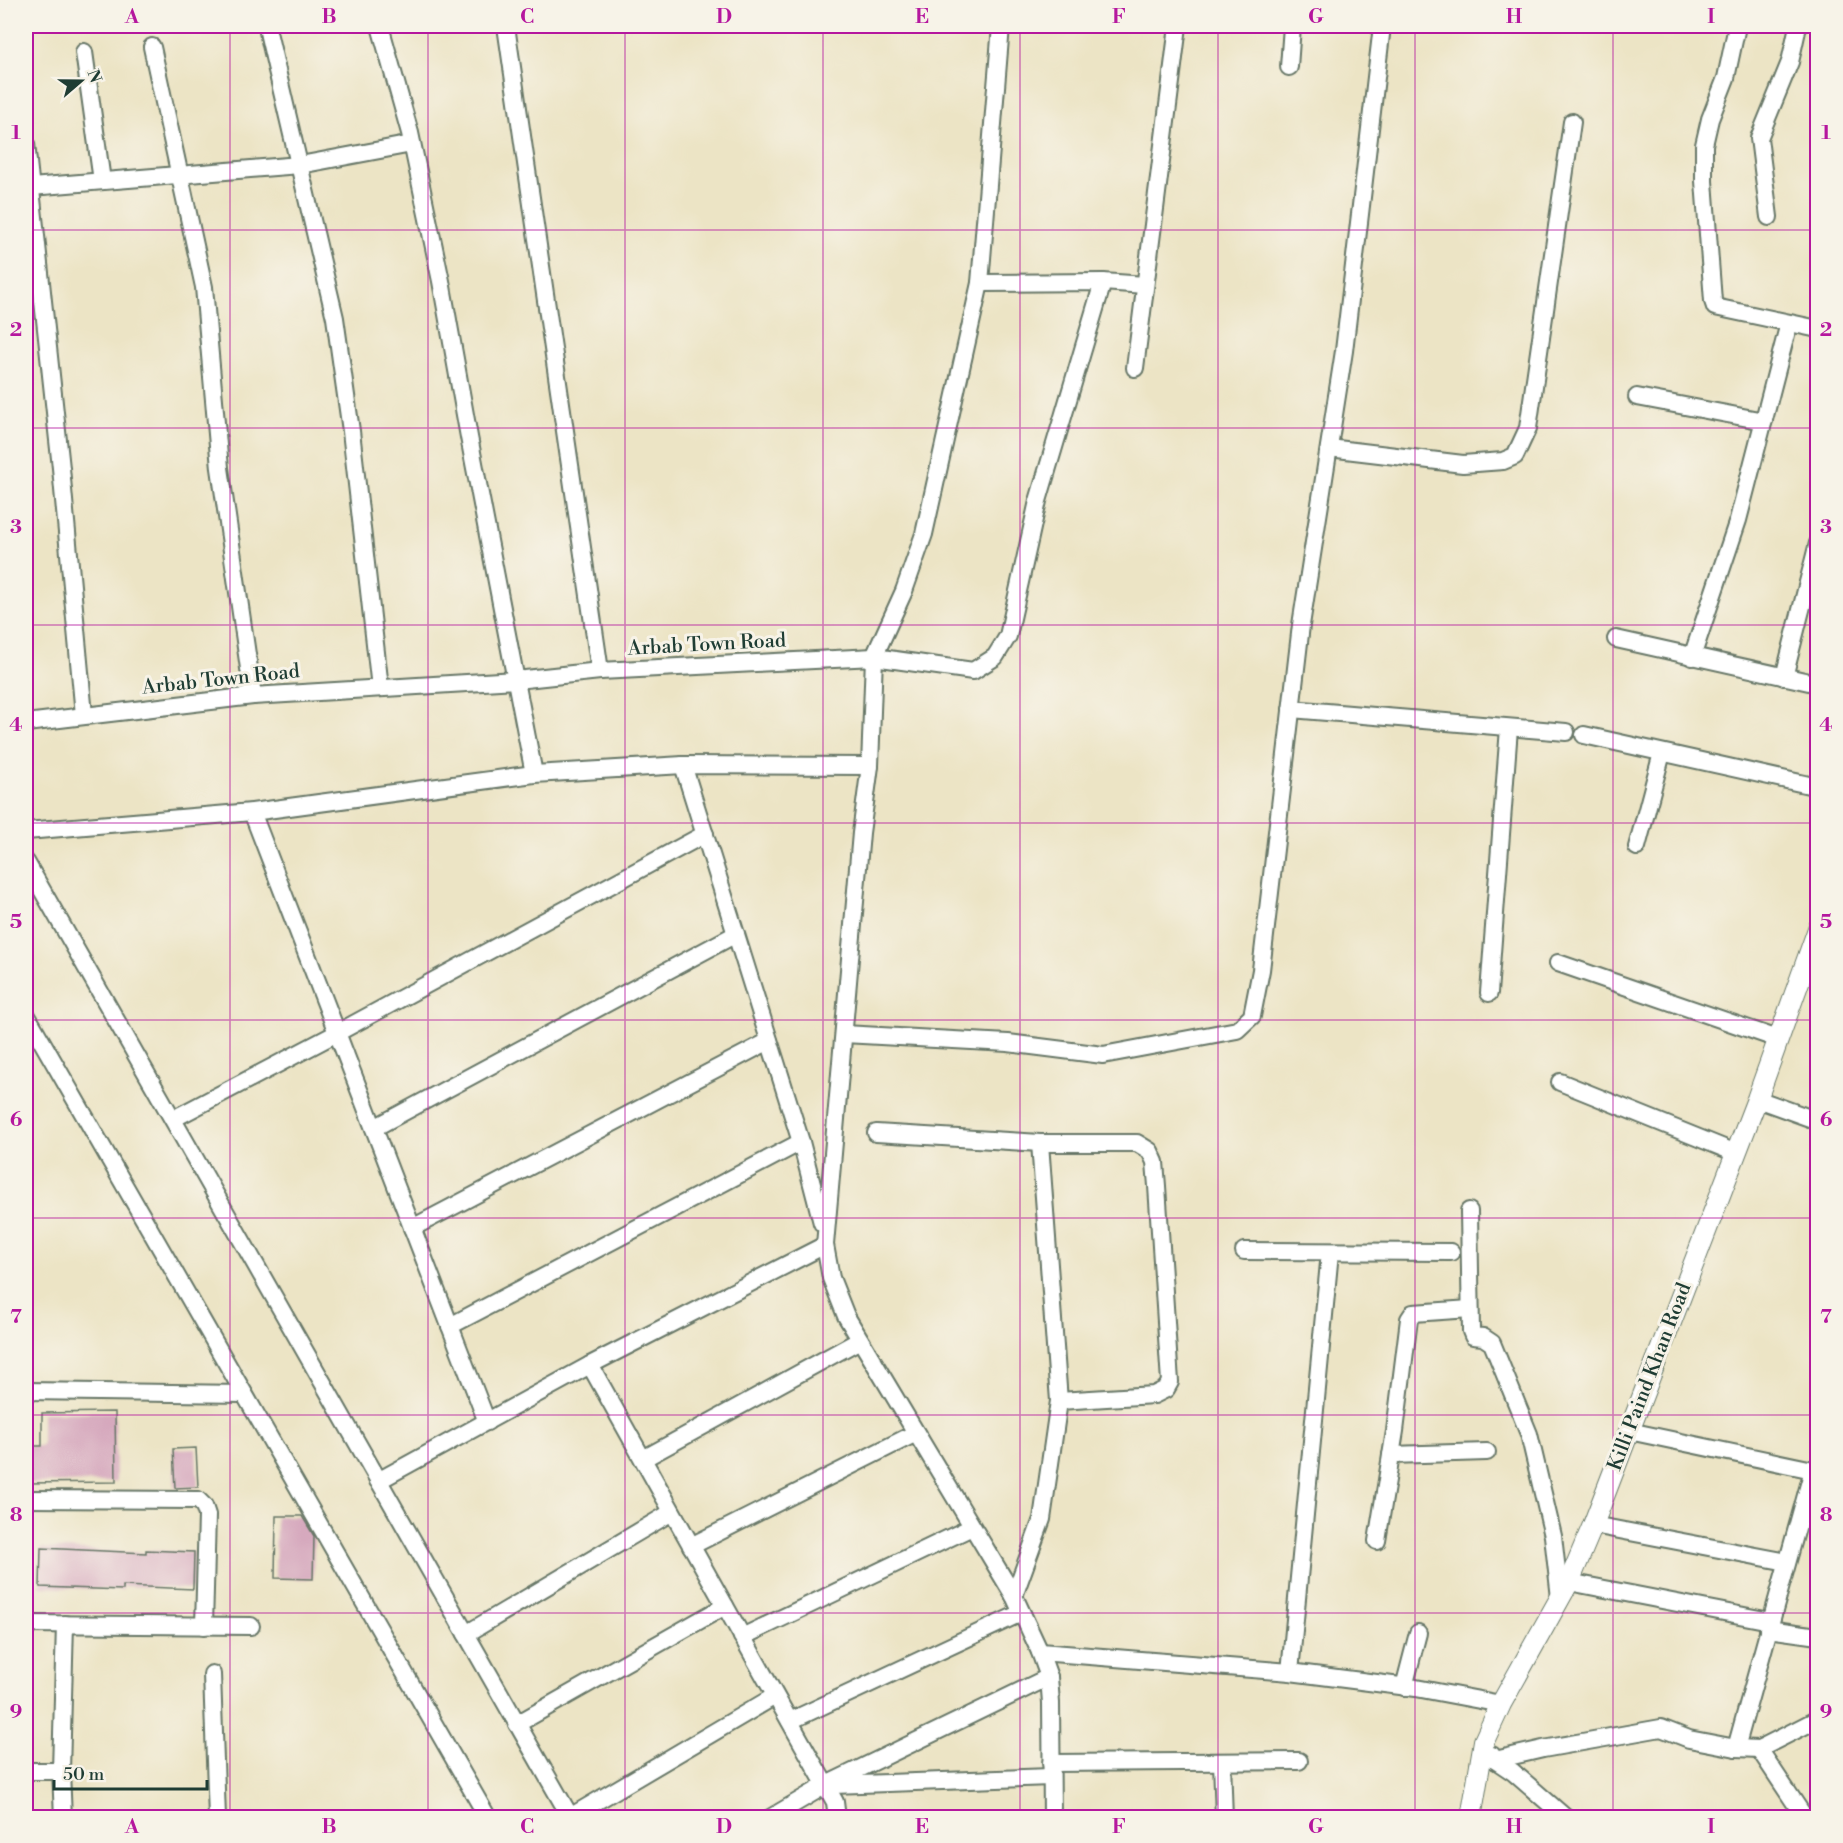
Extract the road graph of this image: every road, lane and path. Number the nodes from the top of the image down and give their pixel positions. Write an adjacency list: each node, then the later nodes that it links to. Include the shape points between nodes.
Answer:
1 (380, 26): 15 (street)
2 (507, 26): 34 (street)
3 (1000, 26): 22 (street)
4 (1178, 26): 23 (street)
5 (1292, 26): 12 (street)
6 (1382, 26): 29 (street, via 1346,339)
7 (1737, 26): 24 (street, via 1726,78 1704,145 1713,301 1715,307)
8 (1798, 26): 20 (street, via 1790,62 1759,138)
9 (268, 32): 16 (street)
10 (152, 47): 17 (street)
11 (84, 52): 18 (street)
12 (1289, 67)
13 (1572, 122): 29 (street, via 1528,428 1515,456 1503,461 1463,464)
14 (26, 143): 19 (street)
15 (412, 144): 16 (street); 36 (street)
16 (300, 165): 17 (street); 38 (street, via 335,318)
17 (181, 175): 18 (street); 39 (street, via 204,287 220,468)
18 (102, 181): 19 (street)
19 (31, 187): 41 (street)
20 (1769, 217)
21 (1103, 282): 22 (street); 23 (street); 32 (street, Arbab Town Road, via 1038,501 1008,636 995,657 973,671)
22 (980, 283): 32 (street, via 924,534)
23 (1145, 285): 26 (street)
24 (1789, 323): 25 (street); 28 (street)
25 (1818, 329)
26 (1135, 368)
27 (1637, 397): 28 (street)
28 (1764, 421): 33 (street, via 1738,520)
29 (1329, 448): 40 (street)
30 (1818, 543): 35 (street)
31 (1616, 639): 33 (street)
32 (874, 657): 34 (street, Arbab Town Road); 48 (street)
33 (1692, 657): 35 (street)
34 (600, 671): 36 (street, Arbab Town Road)
35 (1784, 677): 37 (street)
36 (516, 680): 38 (street, Arbab Town Road); 49 (street)
37 (1818, 684)
38 (380, 688): 39 (street, Arbab Town Road)
39 (253, 696): 41 (street, Arbab Town Road)
40 (1291, 710): 43 (street); 62 (street, via 1261,970 1252,1016 1237,1030 1103,1054 1008,1042)
41 (84, 715): 42 (street, Arbab Town Road)
42 (26, 723)
43 (1509, 728): 44 (street); 59 (street)
44 (1566, 732)
45 (1584, 735): 46 (street)
46 (1662, 753): 50 (street); 54 (street)
47 (683, 765): 48 (street); 49 (street); 53 (street)
48 (870, 766): 62 (street)
49 (534, 774): 51 (street)
50 (1818, 787)
51 (252, 812): 52 (street); 61 (street)
52 (26, 831)
53 (705, 834): 57 (street); 61 (street)
54 (1637, 847)
55 (26, 862): 67 (street)
56 (1818, 929): 63 (street, Killi Paind Khan Road)
57 (736, 934): 64 (street); 69 (street)
58 (1558, 963): 63 (street)
59 (1489, 993)
60 (26, 1014): 85 (street)
61 (337, 1033): 67 (street); 69 (street)
62 (844, 1034): 76 (street)
63 (1778, 1039): 66 (street, Killi Paind Khan Road)
64 (769, 1041): 71 (street); 75 (street)
65 (1560, 1082): 73 (street)
66 (1757, 1100): 68 (street); 73 (street, Killi Paind Khan Road)
67 (172, 1119): 94 (street)
68 (1818, 1121)
69 (374, 1128): 75 (street)
70 (876, 1133): 72 (street)
71 (801, 1142): 76 (street); 81 (street)
72 (1040, 1143): 86 (street); 86 (street, via 1137,1143 1150,1150 1157,1186 1170,1382 1154,1395)
73 (1736, 1153): 88 (street, Killi Paind Khan Road)
74 (1469, 1211): 80 (street)
75 (412, 1228): 81 (street)
76 (825, 1240): 82 (street, via 831,1278); 83 (street)
77 (1244, 1251): 78 (street)
78 (1330, 1252): 79 (street); 116 (street)
79 (1451, 1252)
80 (1470, 1309): 91 (street, via 1411,1314 1408,1319); 102 (street, via 1473,1336 1492,1343 1529,1434)
81 (450, 1326): 87 (street)
82 (860, 1340): 89 (street); 92 (street)
83 (590, 1365): 87 (street); 92 (street)
84 (26, 1391): 85 (street)
85 (244, 1394): 138 (street)
86 (1059, 1401): 103 (street, via 1042,1518)
87 (487, 1422): 94 (street)
88 (1629, 1431): 93 (street); 97 (street, Killi Paind Khan Road)
89 (916, 1433): 98 (street); 100 (street)
90 (1487, 1452): 91 (street)
91 (1391, 1455): 99 (street)
92 (643, 1459): 96 (street)
93 (1815, 1470): 101 (street)
94 (378, 1481): 112 (street)
95 (26, 1499): 109 (street, via 198,1500 207,1515)
96 (672, 1512): 100 (street); 112 (street)
97 (1593, 1525): 101 (street); 102 (street, Killi Paind Khan Road)
98 (972, 1527): 103 (street); 113 (street)
99 (1377, 1541)
100 (691, 1546): 104 (street)
101 (1787, 1562): 108 (street)
102 (1564, 1590): 108 (street); 121 (street, Killi Paind Khan Road)
103 (1014, 1596): 105 (street)
104 (725, 1606): 113 (street); 124 (street)
105 (1021, 1613): 115 (street); 123 (street)
106 (26, 1624): 107 (street)
107 (65, 1624): 109 (street); 133 (street)
108 (1769, 1625): 114 (street); 126 (street)
109 (204, 1626): 110 (street)
110 (251, 1626)
111 (1418, 1633): 119 (street)
112 (466, 1634): 124 (street)
113 (742, 1636): 120 (street)
114 (1818, 1636)
115 (1040, 1652): 116 (street); 118 (street)
116 (1290, 1672): 119 (street)
117 (212, 1674): 137 (street)
118 (1049, 1677): 131 (street); 134 (street)
119 (1404, 1687): 121 (street)
120 (775, 1696): 123 (street); 135 (street)
121 (1501, 1704): 125 (street, Killi Paind Khan Road)
122 (1818, 1719): 127 (street)
123 (790, 1721): 134 (street)
124 (517, 1724): 135 (street)
125 (1484, 1741): 128 (street); 143 (street, Killi Paind Khan Road)
126 (1736, 1748): 127 (street); 128 (street, via 1689,1739 1661,1728)
127 (1759, 1749): 145 (street)
128 (1495, 1760): 144 (street)
129 (1299, 1761): 130 (street)
130 (1222, 1762): 131 (street); 142 (street)
131 (1051, 1770): 134 (street); 141 (street)
132 (26, 1771): 133 (street)
133 (61, 1771): 136 (street)
134 (826, 1785): 139 (street); 140 (street, via 835,1802)
135 (571, 1817)
136 (63, 1818)
137 (217, 1818)
138 (488, 1818)
139 (770, 1818)
140 (837, 1818)
141 (1052, 1818)
142 (1224, 1818)
143 (1471, 1818)
144 (1566, 1818)
145 (1805, 1818)

